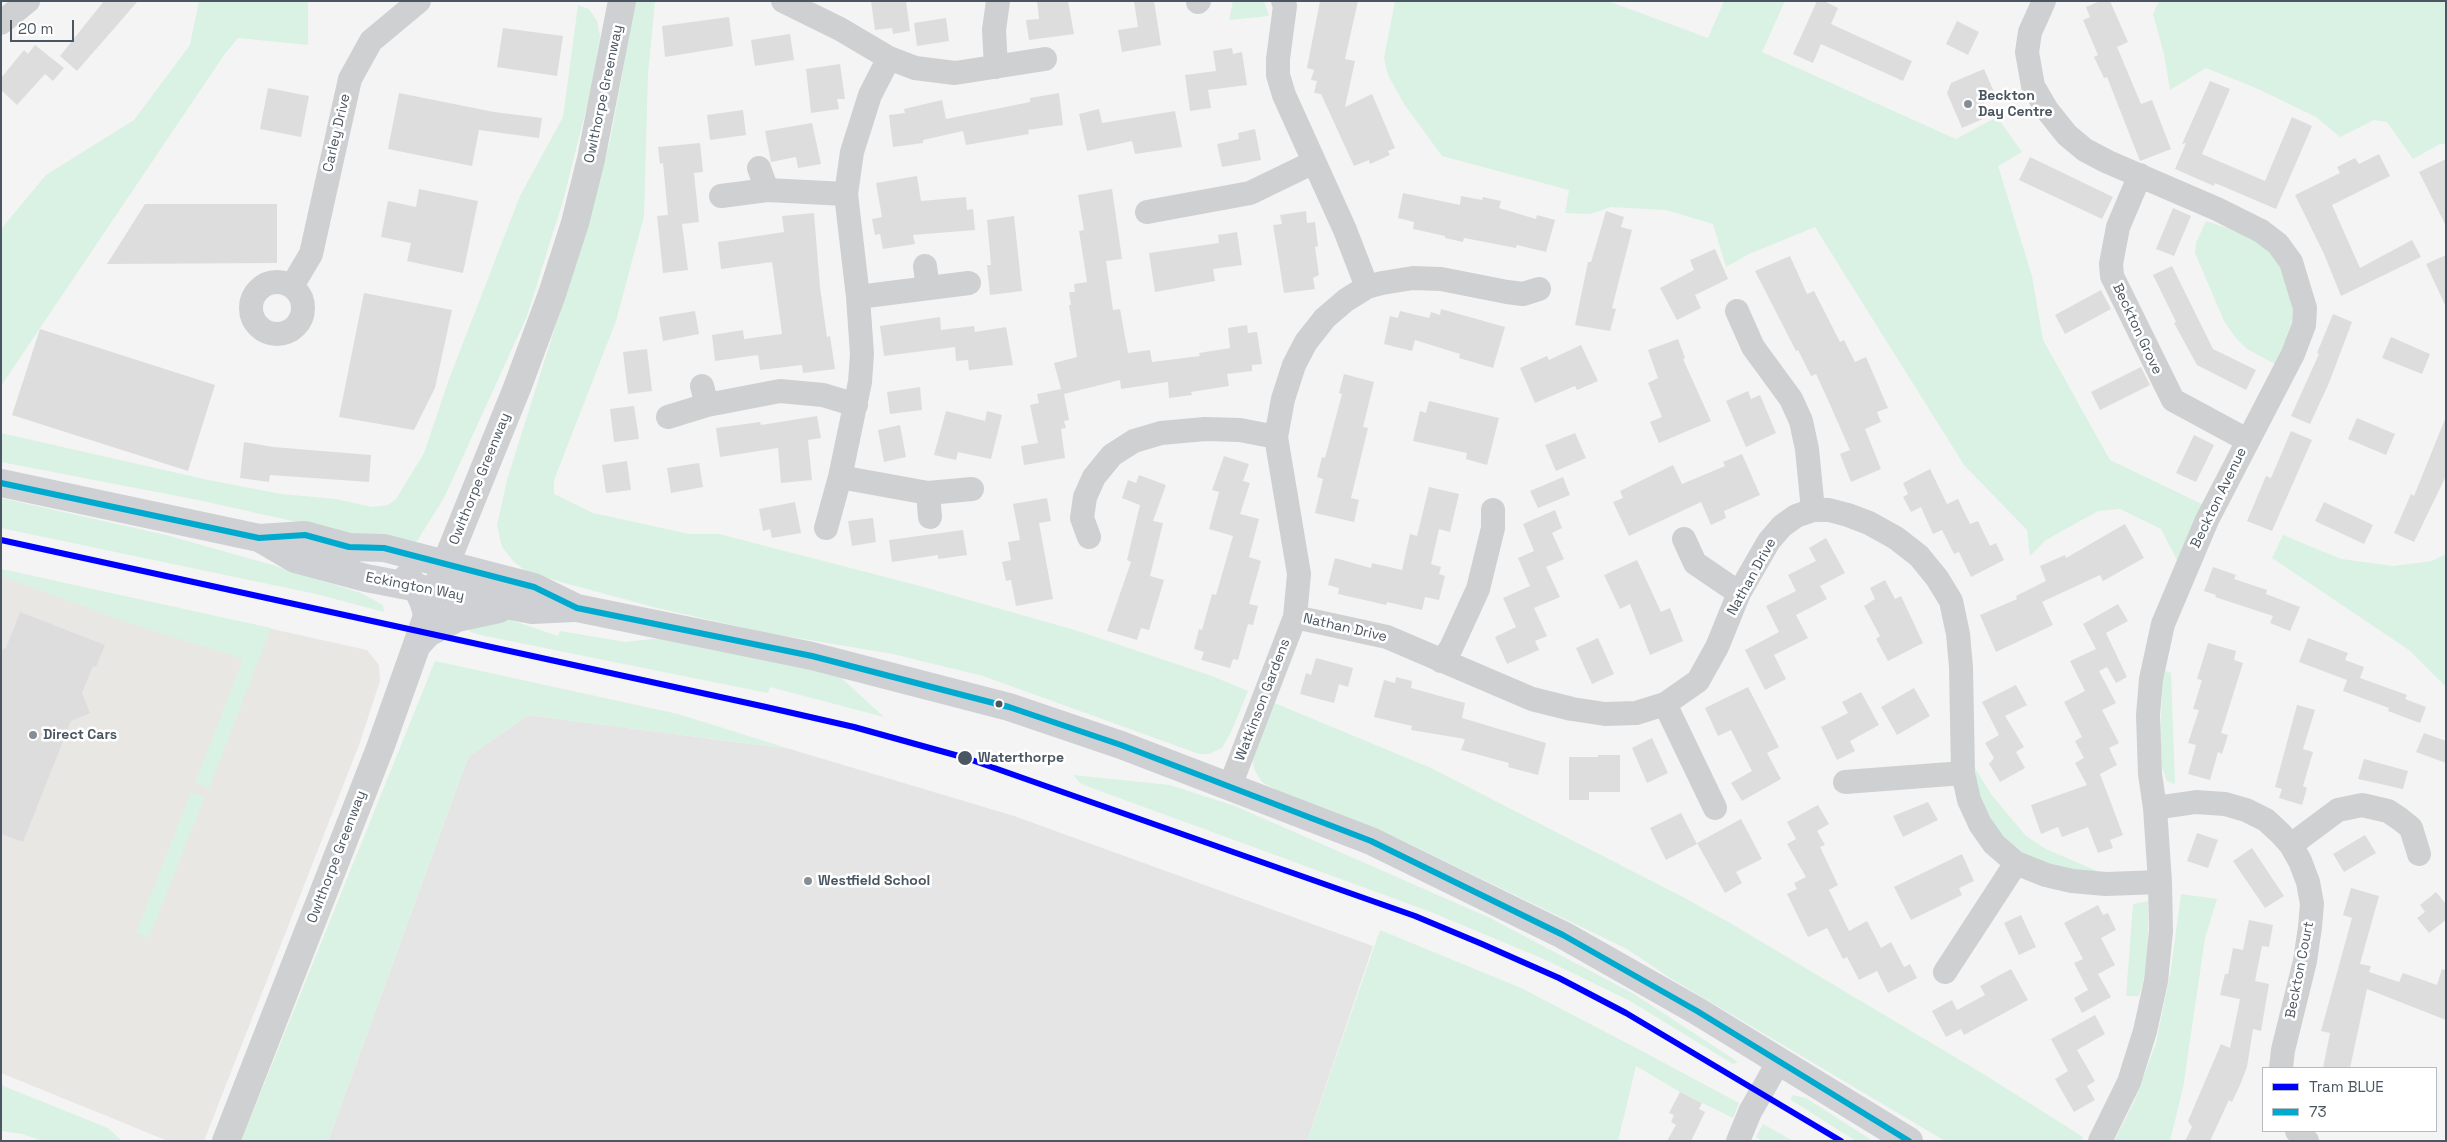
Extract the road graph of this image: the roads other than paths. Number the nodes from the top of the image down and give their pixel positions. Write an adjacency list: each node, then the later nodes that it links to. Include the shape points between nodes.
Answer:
1 (28, 1): 8 (street)
2 (419, 1): 18 (street, Carley Drive, via 371,41 350,79 312,254)
3 (622, 1): 39 (street, Owlthorpe Greenway, via 591,159 575,222 517,388)
4 (998, 1): 11 (street, via 994,30)
5 (1283, 1): 12 (street, via 1278,75)
6 (2044, 1): 13 (street, Beckton Avenue, via 2030,32 2027,52 2033,86 2067,135 2085,150)
7 (789, 2): 9 (street)
8 (1, 23)
9 (889, 58): 11 (street, via 915,68 955,72); 14 (street, via 870,95 854,144)
10 (1045, 59): 11 (street)
11 (996, 67)
12 (1314, 162): 16 (street, via 1250,193); 19 (street)
13 (2140, 175): 26 (street, Beckton Grove, via 2118,227 2112,276 2173,400); 26 (street, Beckton Avenue, via 2261,231 2278,244 2291,262 2304,308 2304,325 2293,354)
14 (846, 194): 15 (street, via 763,179); 21 (street)
15 (721, 196)
16 (1147, 212)
17 (969, 283): 21 (street, via 927,277)
18 (292, 286)
19 (1367, 287): 20 (street, Watkinson Gardens, via 1413,278 1441,279 1523,294); 25 (street, Watkinson Gardens, via 1325,318 1306,342 1294,365)
20 (1540, 289)
21 (858, 297): 23 (street, via 862,354)
22 (1737, 311): 32 (street, via 1753,347 1791,400 1801,421)
23 (856, 405): 24 (street, via 823,395 780,391 704,395); 27 (street)
24 (668, 417)
25 (1276, 437): 35 (street, via 1240,430 1205,429 1161,433 1134,441 1112,455 1094,477 1085,497 1082,518); 44 (street, Watkinson Gardens, via 1299,574)
26 (2247, 440): 52 (street, Beckton Avenue, via 2207,520 2163,624 2151,679 2148,715)
27 (840, 477): 30 (street); 34 (street)
28 (1, 484): 36 (main road, Eckington Way)
29 (972, 489): 30 (street)
30 (928, 493): 33 (street)
31 (1493, 510): 46 (street, via 1494,528 1478,589)
32 (1813, 510): 40 (street, Nathan Drive, via 1782,526 1769,541); 48 (street, Nathan Drive, via 1829,510 1869,523 1919,556 1937,578 1950,601 1958,634)
33 (930, 518)
34 (826, 528)
35 (1089, 537)
36 (259, 538): 38 (main road, Eckington Way, via 305,535); 41 (main road, Eckington Way, via 295,559)
37 (1684, 539): 40 (street, via 1695,563)
38 (349, 546): 39 (main road, Eckington Way, via 384,548); 41 (main road, via 378,558 406,576)
39 (446, 563): 41 (street, Owlthorpe Greenway); 43 (main road, Eckington Way, via 534,587)
40 (1739, 593): 47 (street, Nathan Drive, via 1708,666 1698,681)
41 (426, 598): 42 (main road, Eckington Way); 45 (street, Owlthorpe Greenway)
42 (512, 606): 43 (main road, Eckington Way, via 532,610); 45 (main road, via 457,618 428,633)
43 (578, 608): 50 (main road, Eckington Way, via 800,653 1009,707)
44 (1295, 617): 46 (street, Nathan Drive, via 1387,637); 50 (street, Watkinson Gardens)
45 (417, 645): 61 (street, Owlthorpe Greenway)
46 (1442, 661): 47 (street, Nathan Drive, via 1532,699 1572,710 1636,713)
47 (1665, 704): 51 (street)
48 (1963, 774): 49 (street); 55 (street, Nathan Drive, via 1969,800 1980,824 1994,844)
49 (1845, 782)
50 (1230, 786): 58 (main road, Eckington Way, via 1371,841 1563,935)
51 (1715, 808)
52 (2155, 808): 53 (street, Beckton Court, via 2196,802 2225,804 2266,820); 56 (street, Beckton Avenue)
53 (2291, 845): 54 (street, via 2338,810 2362,805 2388,811 2400,819 2410,828); 59 (street, Beckton Court, via 2308,882 2312,904)
54 (2419, 854)
55 (2016, 863): 56 (street, Nathan Drive, via 2072,881 2114,884); 57 (street)
56 (2160, 882): 64 (street, Beckton Avenue, via 2161,931 2156,981 2145,1031 2128,1082)
57 (1945, 972)
58 (1779, 1062): 62 (street, via 1750,1112); 63 (main road, Eckington Way)
59 (2282, 1067)
60 (2298, 1132): 65 (street)
61 (226, 1141)
62 (1738, 1141)
63 (1909, 1141)
64 (2100, 1141)
65 (2307, 1141)

